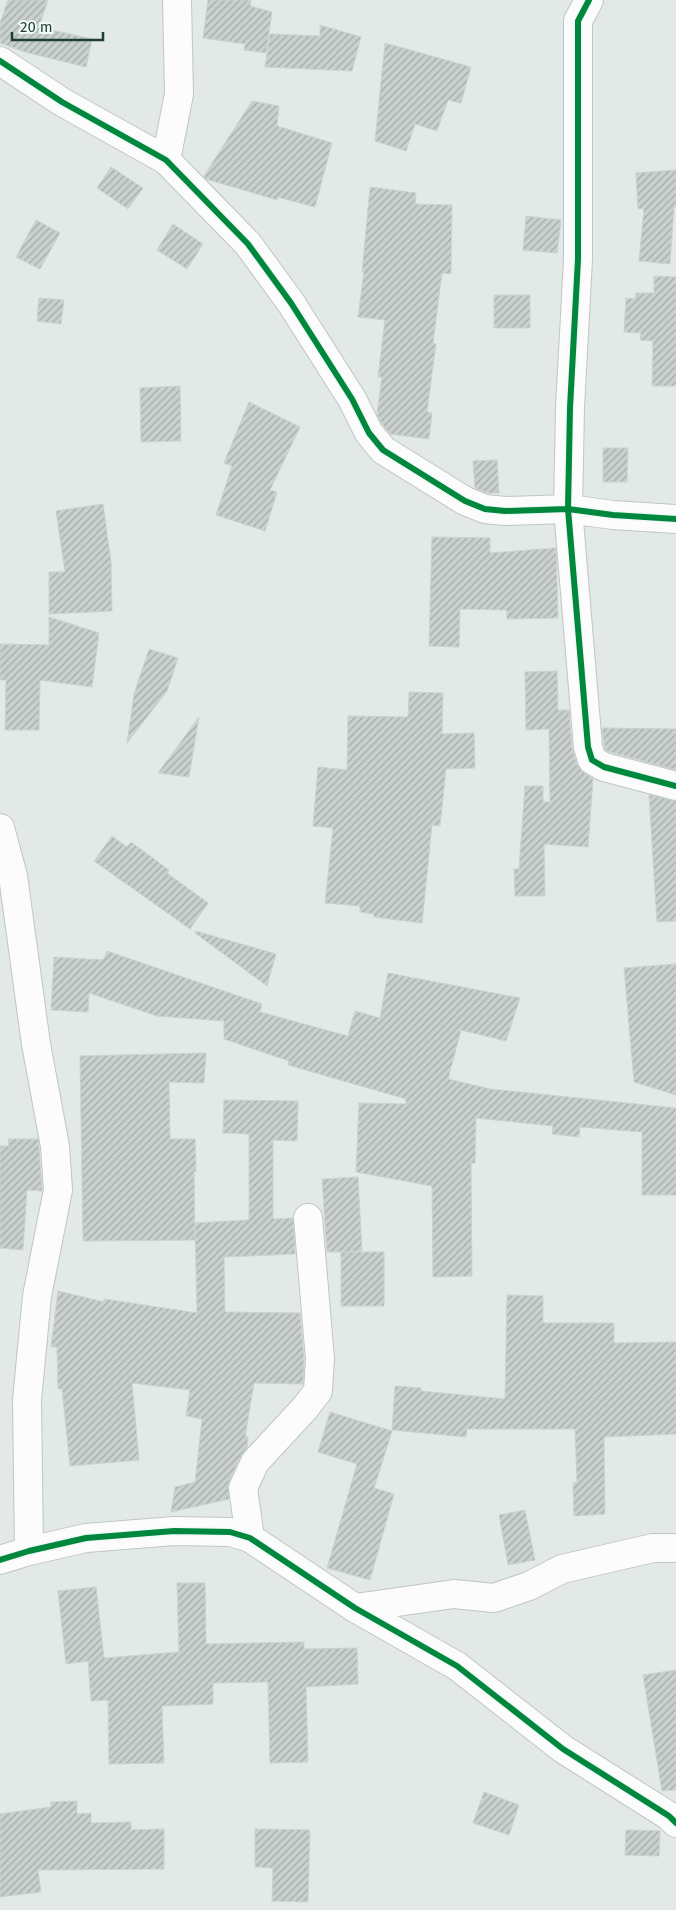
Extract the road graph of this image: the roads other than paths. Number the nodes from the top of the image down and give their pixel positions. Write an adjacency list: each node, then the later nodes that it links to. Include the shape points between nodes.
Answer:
1 (177, 0): 4 (street, via 178,94)
2 (589, 0): 5 (street, via 578,21 578,259)
3 (0, 61): 4 (street, via 62,102)
4 (166, 160): 5 (street, via 253,252 291,303 352,399 369,433 383,450 465,502 485,509)
5 (568, 509): 6 (street); 7 (street, via 588,747 592,760 604,767)
6 (676, 519)
7 (676, 786)
8 (0, 828): 12 (street, via 13,876 58,1190 37,1296 26,1400)
9 (308, 1218): 10 (street, via 320,1359 318,1391 255,1462 243,1488)
10 (250, 1538): 12 (street, via 230,1532 174,1531 86,1538); 14 (street)
11 (676, 1548): 14 (street, via 653,1548 562,1569 529,1586 494,1598 454,1594)
12 (29, 1550): 13 (street)
13 (0, 1560)
14 (355, 1608): 15 (street, via 457,1666 563,1749)
15 (676, 1823)

